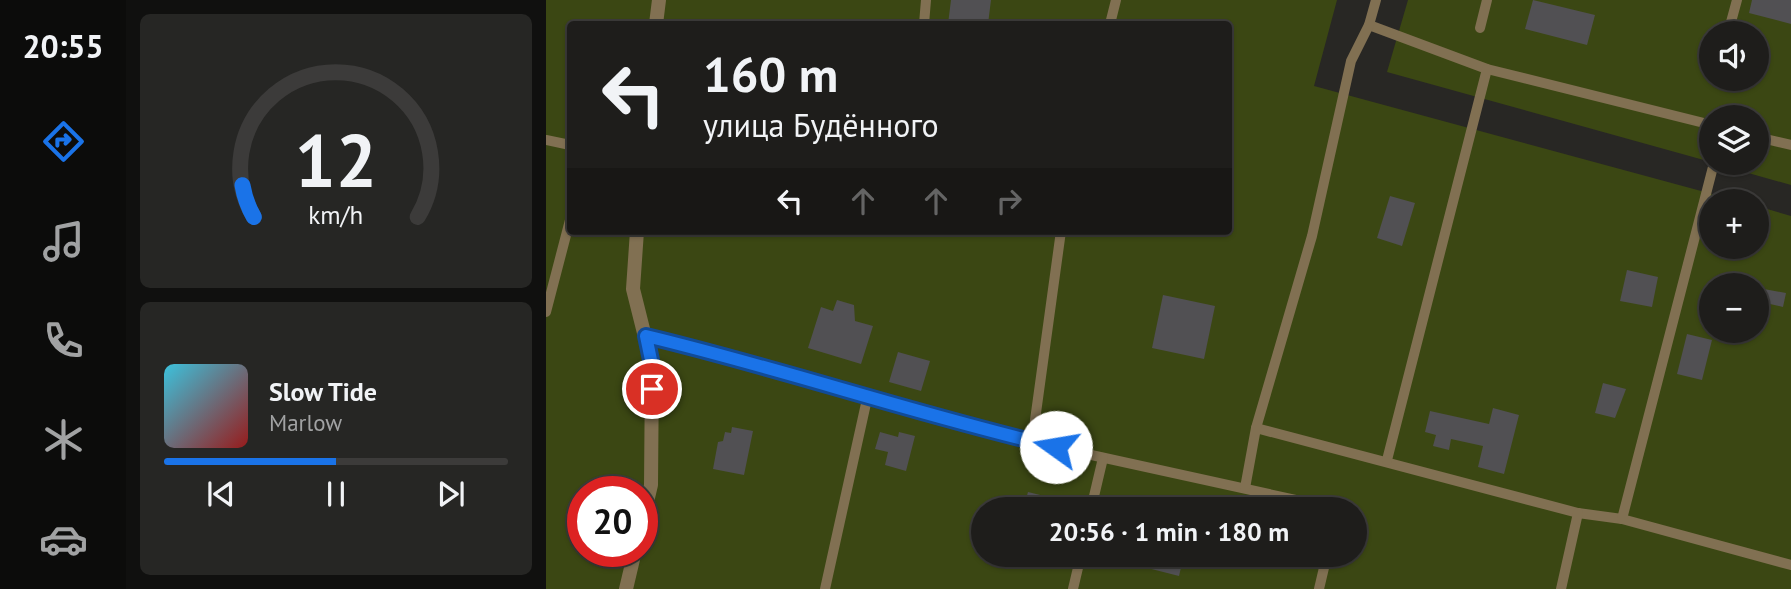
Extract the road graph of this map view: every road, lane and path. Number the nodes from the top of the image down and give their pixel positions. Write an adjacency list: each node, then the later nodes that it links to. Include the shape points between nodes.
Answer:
1 (659, 0): 7 (street)
2 (926, 0): 8 (lane)
3 (1116, 0): 9 (lane)
4 (1376, 0): 11 (lane)
5 (1487, 0): 12 (lane)
6 (1737, 0): 10 (lane)
7 (656, 21)
8 (924, 21)
9 (1111, 21)
10 (1731, 21)
11 (1369, 25): 13 (lane); 26 (lane, via 1351,61 1312,236)
12 (1480, 28)
13 (1487, 69): 14 (lane); 29 (lane)
14 (1699, 122)
15 (546, 140): 17 (lane)
16 (1769, 140): 18 (lane)
17 (567, 144)
18 (1791, 145)
19 (1711, 175): 35 (lane)
20 (567, 232): 23 (lane)
21 (637, 235): 24 (street, via 634,289)
22 (1060, 235): 27 (lane)
23 (546, 312)
24 (646, 336): 25 (lane, via 733,356); 30 (street, via 652,365)
25 (867, 399): 27 (lane); 41 (lane)
26 (1256, 428): 29 (lane); 31 (lane)
27 (1032, 442): 28 (lane)
28 (1103, 458): 31 (lane); 32 (lane)
29 (1387, 460): 34 (lane)
30 (651, 476)
31 (1245, 488): 33 (lane)
32 (1094, 497)
33 (1284, 497)
34 (1578, 513): 35 (lane); 44 (lane)
35 (1622, 519): 36 (lane)
36 (1791, 565)
37 (631, 567): 40 (street)
38 (1078, 567): 42 (lane)
39 (1324, 567): 43 (lane)
40 (626, 589)
41 (825, 589)
42 (1073, 589)
43 (1319, 589)
44 (1561, 589)

